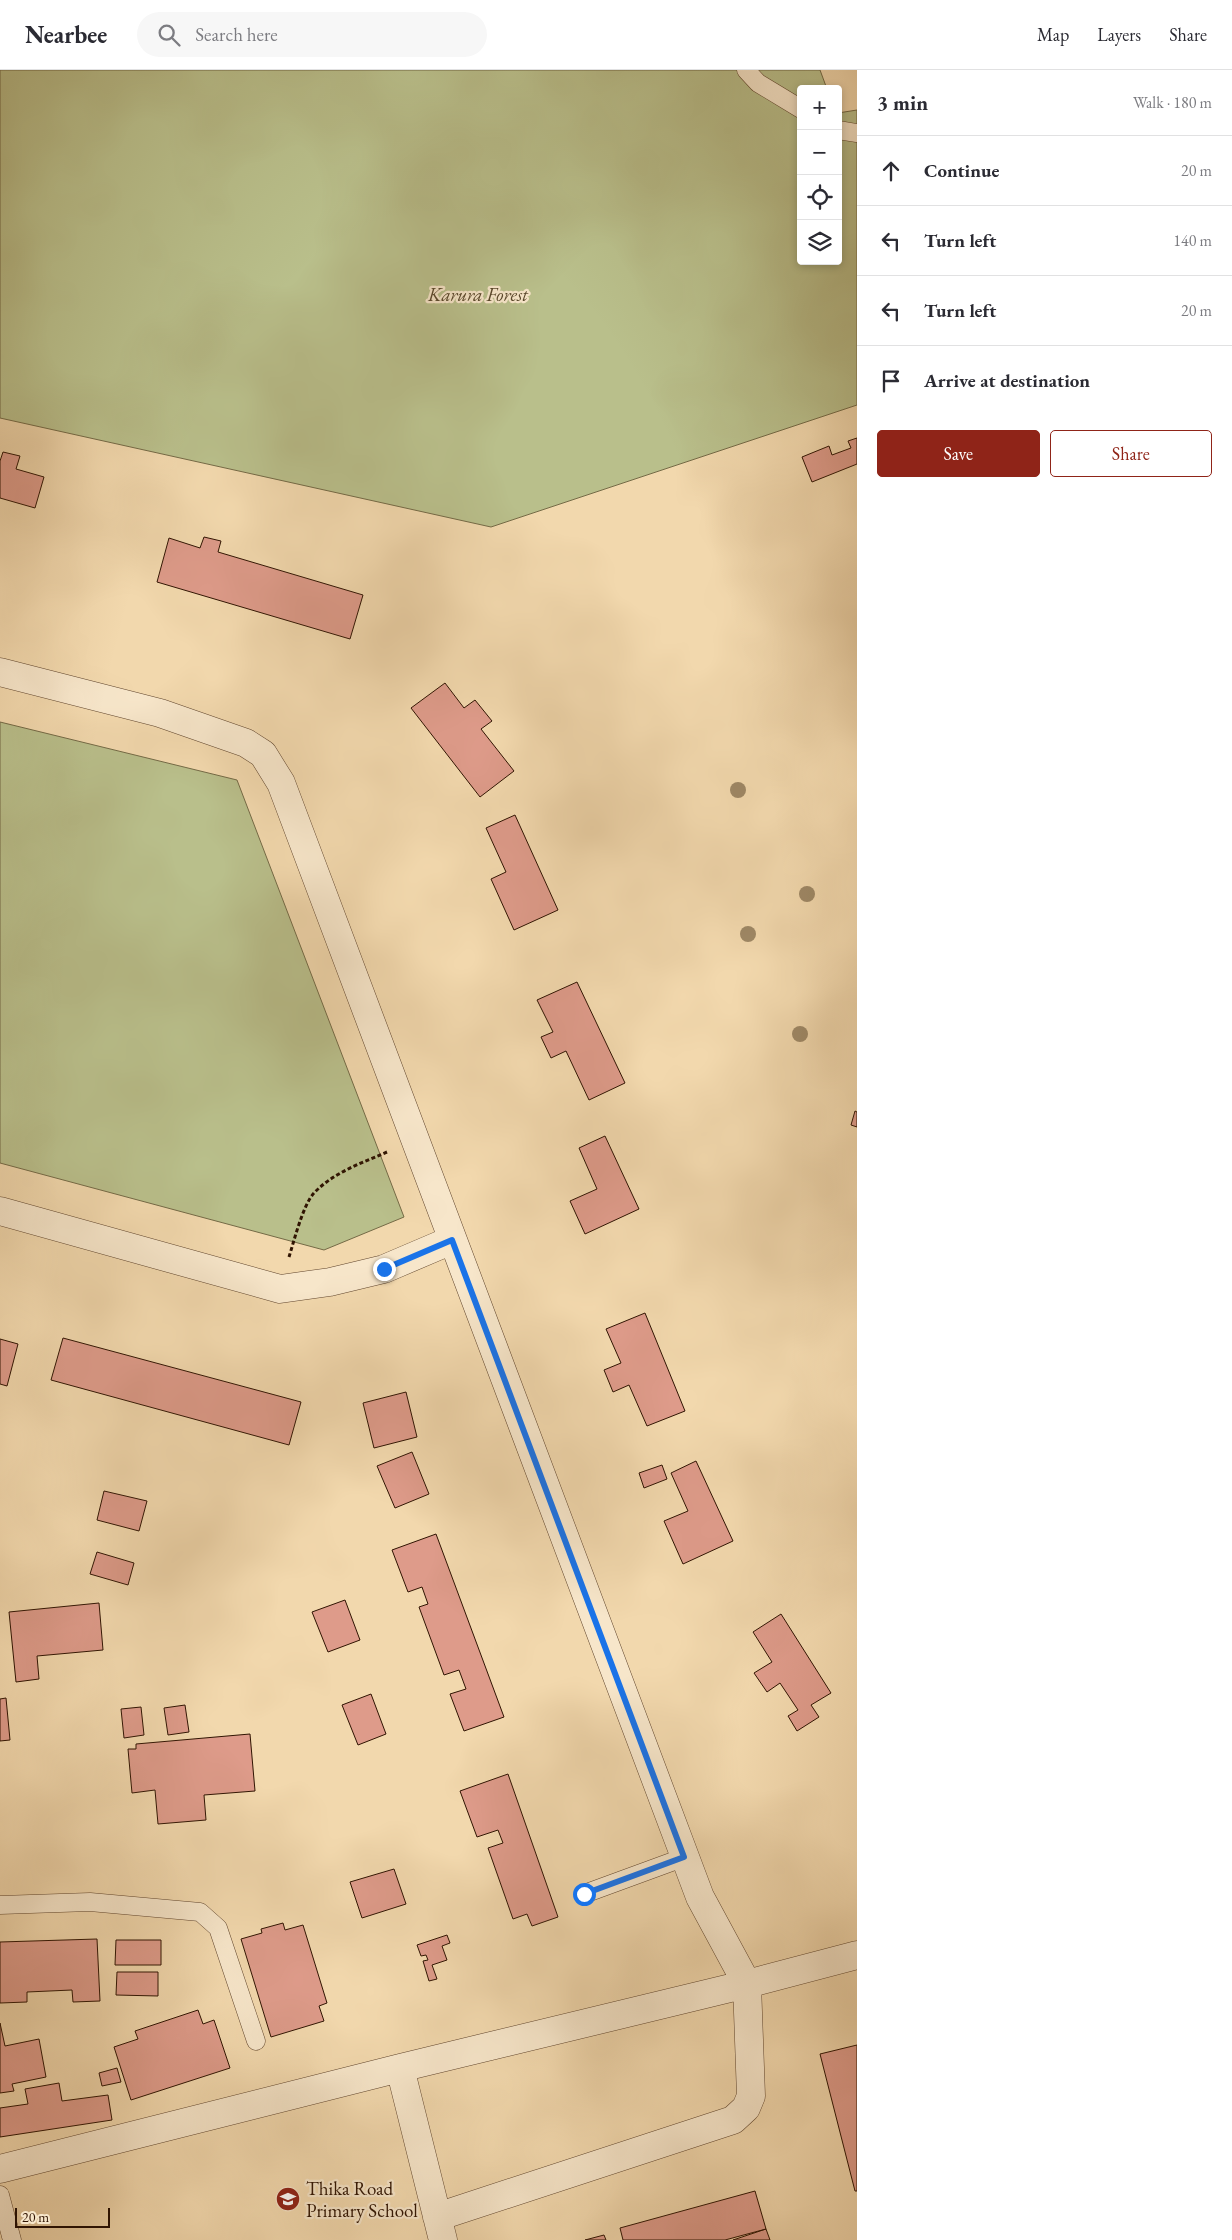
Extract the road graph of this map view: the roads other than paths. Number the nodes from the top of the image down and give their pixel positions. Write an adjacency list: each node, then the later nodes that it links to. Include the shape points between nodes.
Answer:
1 (746, 70): 2 (lane, via 758,83)
2 (797, 107)
3 (842, 130): 4 (lane)
4 (857, 132)
5 (0, 672): 7 (street, via 160,713 246,744 263,754 282,783)
6 (0, 1211): 7 (street, via 280,1289 330,1282 384,1269)
7 (452, 1240): 8 (street)
8 (684, 1857): 9 (lane); 12 (street, via 700,1897)
9 (584, 1894)
10 (0, 1905): 13 (lane, via 90,1902 200,1912 218,1928)
11 (857, 1955): 12 (street)
12 (747, 1984): 14 (street); 17 (street, via 751,2096 746,2108 733,2120)
13 (256, 2041)
14 (400, 2068): 15 (street); 17 (street)
15 (0, 2169)
16 (0, 2195): 18 (lane)
17 (440, 2229)
18 (12, 2240)

